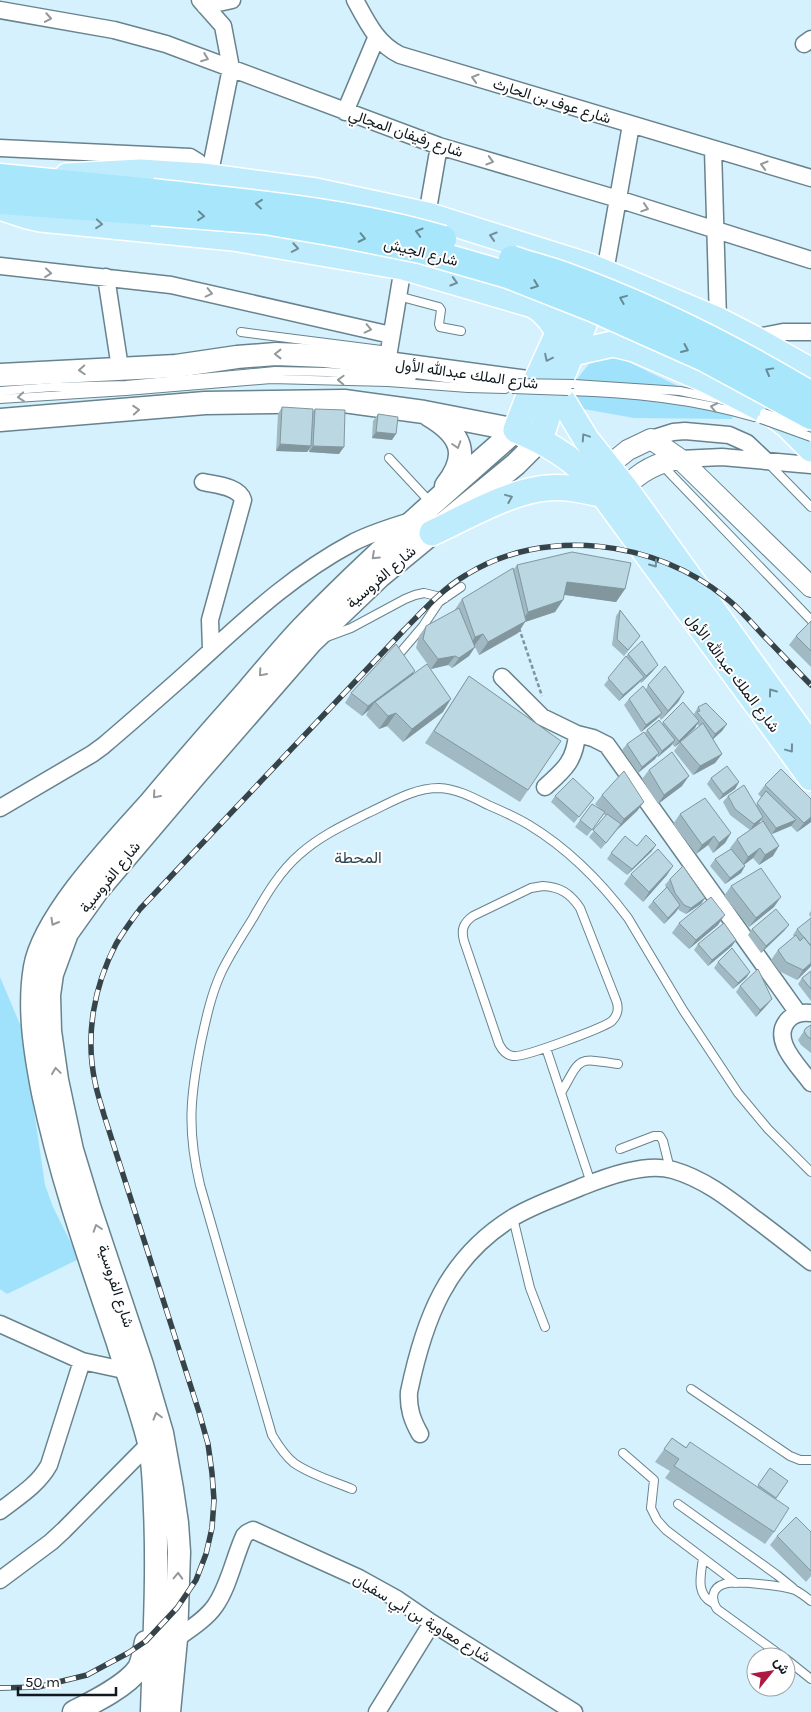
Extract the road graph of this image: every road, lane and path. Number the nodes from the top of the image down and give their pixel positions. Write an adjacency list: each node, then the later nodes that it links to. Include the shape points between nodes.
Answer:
1 (232, 0): 3 (street)
2 (355, 0): 5 (street, شارع عوف بن الحارث)
3 (203, 3): 6 (street, via 223,26)
4 (0, 10): 6 (street, شارع رفيفان المجالي, one-way to 6, via 132,35)
5 (377, 36): 7 (street); 8 (street, شارع عوف بن الحارث, one-way to 5, via 400,55)
6 (231, 68): 7 (street, شارع رفيفان المجالي); 13 (street)
7 (345, 112): 9 (street, شارع رفيفان المجالي)
8 (631, 125): 11 (street, شارع عوف بن الحارث); 16 (street, شارع الفروسية)
9 (439, 146): 16 (street, شارع رفيفان المجالي, one-way to 16); 19 (street)
10 (0, 148): 15 (street)
11 (713, 149): 14 (street, شارع عوف بن الحارث, one-way to 11); 20 (street)
12 (0, 177): 15 (highway, شارع الجيش)
13 (206, 177): 15 (main road); 19 (main road, via 316,191)
14 (811, 178)
15 (146, 183): 17 (highway, شارع الجيش); 40 (highway, شارع الجيش, one-way to 15, bridge, via 712,340 563,275 403,227); 44 (highway, شارع الجيش, one-way to 44, bridge, via 266,221 421,250 508,275 706,359)
16 (618, 199): 20 (street, شارع رفيفان المجالي, one-way to 20); 24 (street, شارع الفروسية)
17 (0, 201)
18 (0, 207): 23 (main road, one-way to 23, via 41,219 233,238)
19 (427, 215): 24 (main road, one-way to 19)
20 (716, 230): 21 (street, شارع رفيفان المجالي); 27 (street)
21 (811, 260)
22 (0, 266): 25 (street, one-way to 25)
23 (403, 267): 26 (street); 33 (main road, one-way to 33, via 543,310)
24 (597, 269): 27 (main road); 33 (main road, شارع الفروسية)
25 (106, 277): 31 (street, one-way to 31, via 171,285); 35 (street)
26 (398, 296): 28 (lane, via 438,307 441,310 440,327); 31 (street)
27 (718, 320): 32 (main road)
28 (461, 331)
29 (241, 332): 34 (lane)
30 (811, 332): 32 (street, via 783,332)
31 (391, 335): 34 (street)
32 (753, 338): 36 (main road)
33 (566, 344): 38 (main road, شارع الفروسية); 51 (main road, via 613,344 634,349 706,380 772,414)
34 (388, 357): 35 (main road, شارع الملك عبدالله الأول, one-way to 35, via 276,354 176,366); 38 (main road, شارع الملك عبدالله الأول)
35 (120, 368): 37 (main road, شارع الملك عبدالله الأول, one-way to 37)
36 (811, 371)
37 (0, 375)
38 (543, 387): 39 (lane, via 275,371 135,384); 41 (lane, one-way to 41, via 468,388 271,379); 43 (lane, via 664,397); 47 (main road, شارع الفروسية); 50 (main road, شارع الفروسية); 56 (main road, شارع الملك عبدالله الأول, one-way to 38, via 586,439 564,401)
39 (0, 391)
40 (811, 395)
41 (0, 399)
42 (424, 412): 45 (main road, شارع الملك عبدالله الأول, one-way to 42, via 204,403 288,401 344,402); 47 (main road, شارع الملك عبدالله الأول); 59 (main road, one-way to 59, via 450,429 460,455 452,478)
43 (763, 416): 46 (lane, bridge); 48 (lane, bridge)
44 (811, 416)
45 (0, 420)
46 (811, 429)
47 (516, 430): 50 (main road, شارع الملك عبدالله الأول); 59 (main road, شارع الفروسية)
48 (811, 437)
49 (650, 439): 53 (street, via 684,431 729,435 747,443); 54 (street); 56 (street, via 628,450)
50 (540, 440): 58 (main road, شارع الملك عبدالله الأول); 62 (main road, شارع الفروسية, via 516,464)
51 (811, 450)
52 (389, 458): 59 (lane)
53 (765, 460): 54 (street, via 722,457); 55 (street); 60 (lane)
54 (670, 461): 58 (street, via 640,473); 61 (street)
55 (811, 465)
56 (608, 466): 58 (main road, شارع الملك عبدالله الأول)
57 (203, 482): 69 (street, via 235,490 243,500 210,620)
58 (615, 491): 62 (main road, one-way to 58, via 526,491 546,488); 74 (main road, شارع الملك عبدالله الأول, one-way to 58); 75 (main road, شارع الملك عبدالله الأول, one-way to 75, via 688,612)
59 (432, 504): 62 (main road, شارع الفروسية)
60 (811, 506)
61 (719, 510): 64 (street); 66 (lane)
62 (423, 527): 68 (main road, شارع الفروسية, via 380,576); 69 (street, via 380,531 354,542 305,571 260,605); 92 (main road, شارع الفروسية, one-way to 92, via 333,597 298,632 110,848 60,913 36,962 33,1019 38,1067 54,1142 68,1194)
63 (462, 587): 65 (lane)
64 (811, 587)
65 (445, 598): 68 (lane, via 424,593 415,595 351,628); 70 (lane)
66 (811, 620)
67 (519, 627): 72 (path)
68 (310, 642): 92 (main road, شارع الفروسية, one-way to 68, via 72,1150 57,1080 50,1031 52,974 67,933 91,898)
69 (211, 650): 77 (street, via 103,746)
70 (400, 653)
71 (502, 677): 72 (street, via 534,710)
72 (550, 721): 73 (street)
73 (577, 734): 76 (street, via 568,764); 78 (street, via 601,740 611,751)
74 (811, 746)
75 (811, 778)
76 (545, 787)
77 (0, 808)
78 (804, 1013): 81 (street, via 789,1019 782,1036 784,1046)
79 (546, 1048): 79 (lane, via 607,1024 616,1016 618,1005 574,898 554,887 543,886 531,888 466,920 462,933 502,1049 511,1056 517,1056); 82 (lane)
80 (618, 1064): 82 (lane, via 582,1062)
81 (811, 1082)
82 (561, 1093): 86 (lane)
83 (620, 1149): 84 (lane, via 660,1136)
84 (670, 1169): 86 (street, via 630,1171); 88 (street, via 717,1190)
85 (811, 1172): 98 (lane, via 738,1093 618,904 546,836 477,799 458,791 438,788 399,798 317,840 282,872 221,974 205,1022 193,1083 191,1134 200,1185 272,1435 294,1463)
86 (591, 1183): 87 (street)
87 (513, 1218): 90 (lane, via 530,1288); 94 (street, via 485,1237 466,1256 435,1305 409,1392 410,1414)
88 (811, 1262)
89 (0, 1324): 91 (street)
90 (545, 1327)
91 (82, 1361): 92 (street, via 110,1368); 100 (street, via 50,1465 35,1484)
92 (134, 1367): 95 (main road, شارع الفروسية); 107 (main road, شارع الفروسية, one-way to 92, via 179,1552 174,1497 162,1433)
93 (691, 1389): 97 (lane, via 790,1456)
94 (420, 1434)
95 (149, 1444): 102 (street, via 51,1542); 107 (main road, شارع الفروسية, via 156,1539)
96 (623, 1453): 101 (lane, via 654,1480 651,1508 657,1520)
97 (811, 1460)
98 (352, 1489)
99 (678, 1504): 104 (lane)
100 (0, 1511)
101 (703, 1558): 103 (lane); 106 (lane, via 701,1591)
102 (0, 1580)
103 (736, 1583): 104 (lane); 106 (lane, via 718,1586 712,1597)
104 (794, 1590): 105 (lane)
105 (811, 1601)
106 (713, 1603): 110 (lane)
107 (166, 1607): 109 (main road, شارع الفروسية); 113 (main road, via 135,1673 107,1694); 114 (main road, شارع الفروسية)
108 (432, 1623): 109 (street, شارع معاوية بن أبي سفيان, via 359,1578 253,1530 244,1536 215,1606); 116 (street); 117 (street, شارع معاوية بن أبي سفيان)
109 (176, 1639): 115 (main road, شارع الفروسية)
110 (770, 1647)
111 (796, 1667): 112 (lane)
112 (811, 1679)
113 (74, 1712)
114 (152, 1712)
115 (169, 1712)
116 (378, 1712)
117 (574, 1712)

